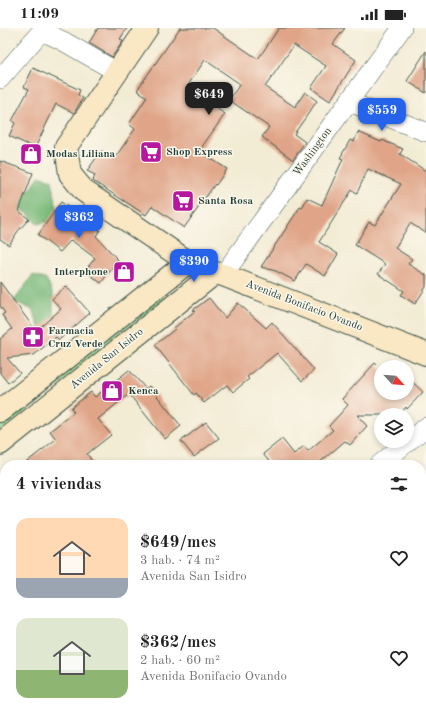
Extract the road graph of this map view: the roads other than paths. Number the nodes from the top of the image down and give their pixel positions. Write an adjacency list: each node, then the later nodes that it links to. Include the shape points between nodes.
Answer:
1 (147, 28): 3 (main road)
2 (402, 28): 5 (street, Washington)
3 (117, 72): 4 (street, via 43,33 39,34); 7 (main road, Avenida Bonifacio Ovando, via 66,147 70,174 84,191)
4 (0, 79)
5 (348, 102): 6 (street); 8 (street, Washington)
6 (426, 132)
7 (188, 262): 8 (main road, Avenida Bonifacio Ovando); 10 (main road)
8 (219, 274): 9 (main road, Avenida Bonifacio Ovando); 12 (main road, Avenida San Isidro)
9 (426, 354)
10 (0, 411)
11 (426, 427): 13 (street)
12 (0, 444)
13 (386, 460)

